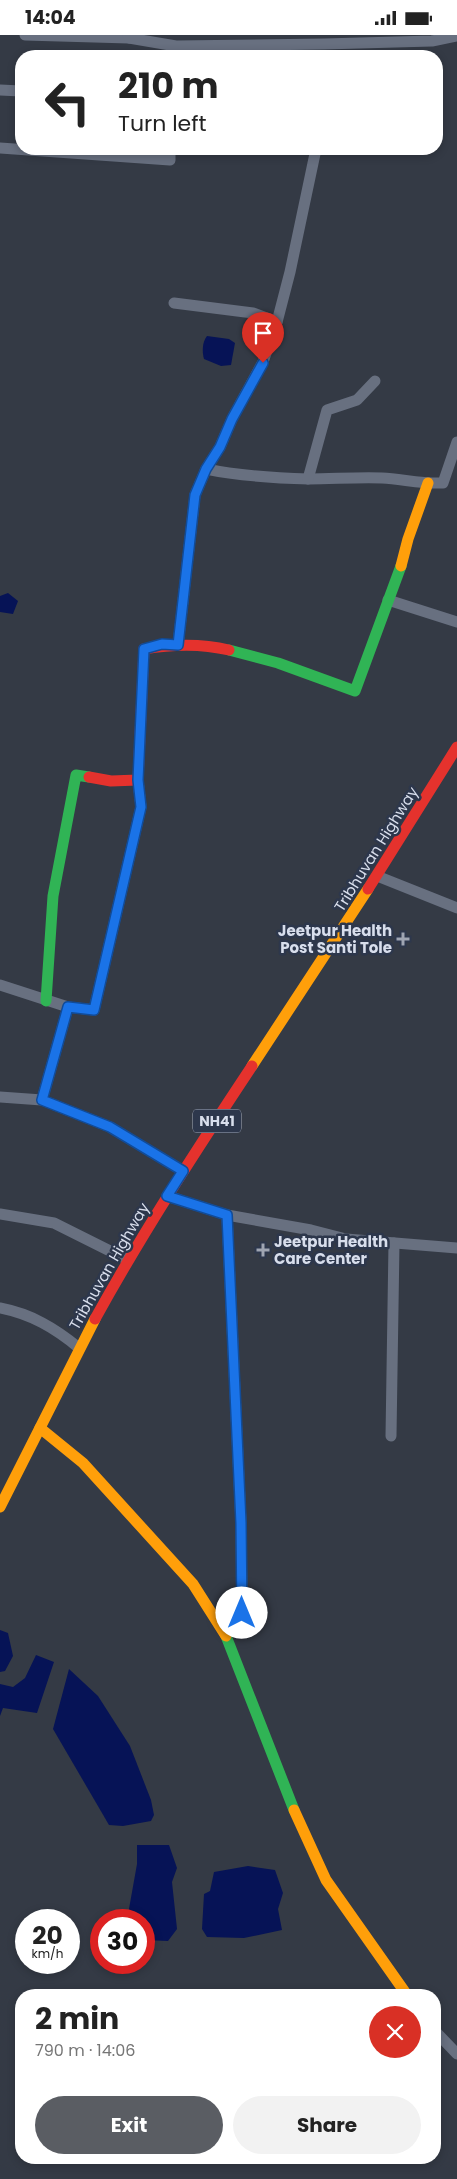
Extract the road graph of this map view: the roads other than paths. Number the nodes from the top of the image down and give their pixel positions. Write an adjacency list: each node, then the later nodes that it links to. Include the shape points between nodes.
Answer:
1 (25, 35): 3 (street)
2 (457, 35): 5 (street, via 432,41)
3 (129, 37): 4 (street)
4 (173, 50)
5 (324, 50)
6 (0, 90): 7 (street)
7 (15, 91)
8 (0, 148): 9 (street)
9 (15, 149)
10 (108, 155): 11 (street, via 170,159)
11 (170, 155)
12 (315, 155): 14 (street)
13 (174, 303): 14 (street, via 253,313)
14 (277, 322): 17 (street, via 263,363)
15 (375, 381): 18 (street, via 357,400 327,410)
16 (457, 442): 19 (street, via 443,483)
17 (206, 469): 18 (street); 22 (street, via 195,495)
18 (308, 479): 19 (street, via 382,478)
19 (428, 483): 20 (main road)
20 (388, 599): 21 (street); 22 (main road, via 355,691 220,646)
21 (457, 622)
22 (178, 645): 24 (main road, via 162,644 144,649)
23 (457, 747): 25 (main road, Tribhuvan Highway / NH41)
24 (138, 780): 28 (main road, via 111,781 76,775 54,896); 29 (street, via 141,807 94,1010)
25 (377, 876): 26 (street); 32 (main road, Tribhuvan Highway / NH41)
26 (457, 908)
27 (0, 985): 28 (street)
28 (46, 1001): 29 (street)
29 (68, 1007): 31 (street)
30 (0, 1097): 31 (street)
31 (42, 1100): 32 (street, via 110,1127)
32 (183, 1171): 33 (main road, Tribhuvan Highway / NH41)
33 (167, 1196): 35 (street); 38 (main road, Tribhuvan Highway / NH41)
34 (0, 1214): 38 (street, via 54,1223)
35 (227, 1215): 36 (street, via 346,1239); 44 (street, via 242,1613)
36 (394, 1243): 37 (street); 42 (street)
37 (457, 1248)
38 (128, 1260): 40 (main road, Tribhuvan Highway / NH41)
39 (0, 1308): 40 (street, via 16,1311 56,1329)
40 (79, 1348): 41 (main road, Tribhuvan Highway / NH41)
41 (40, 1428): 43 (main road, Tribhuvan Highway / NH41); 44 (main road, via 83,1463 193,1584)
42 (390, 1436)
43 (0, 1507)
44 (225, 1634): 45 (main road, via 295,1813 326,1880)
45 (403, 1989)
46 (441, 2037): 47 (street)
47 (457, 2054)

